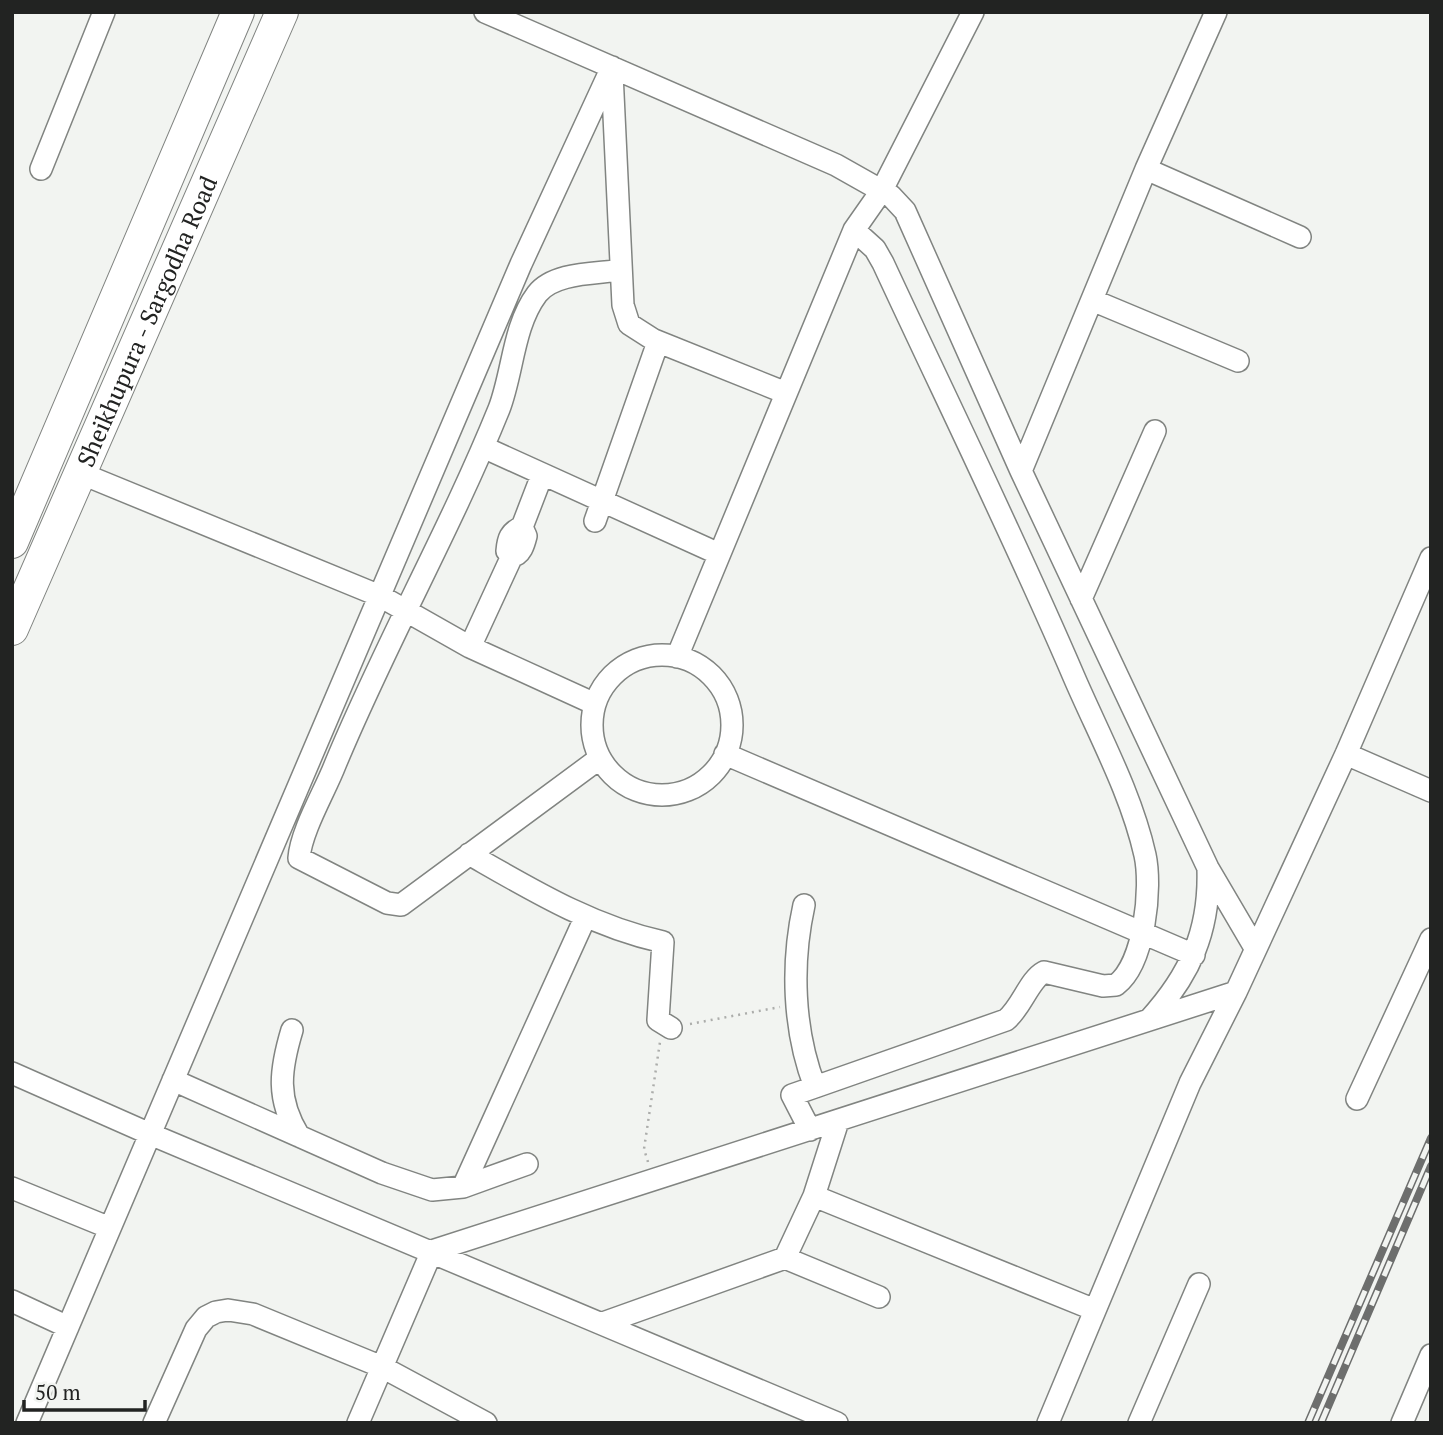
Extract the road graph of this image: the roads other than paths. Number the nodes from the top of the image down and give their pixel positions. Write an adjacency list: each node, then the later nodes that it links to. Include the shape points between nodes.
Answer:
1 (104, 12): 8 (street)
2 (238, 12): 24 (highway, Sheikhupura - Sargodha Road)
3 (282, 12): 21 (highway, Sheikhupura - Sargodha Road)
4 (485, 12): 7 (street)
5 (973, 12): 10 (street)
6 (1216, 12): 9 (street)
7 (612, 67): 10 (street, via 836,165); 13 (street); 28 (street, via 521,264)
8 (41, 169)
9 (1146, 169): 12 (street); 14 (street)
10 (881, 190): 11 (street); 20 (street, via 912,223)
11 (854, 230): 17 (street); 43 (street, via 883,263 1035,585 1125,791 1149,884)
12 (1300, 237)
13 (621, 270): 15 (street, via 629,324); 19 (street, via 565,278 549,283 537,294)
14 (1092, 300): 16 (street); 20 (street)
15 (657, 341): 17 (street); 23 (street)
16 (1238, 361)
17 (786, 393): 25 (street)
18 (1155, 431): 29 (street)
19 (483, 447): 22 (street); 30 (street)
20 (1021, 471): 29 (street)
21 (79, 473): 27 (highway, Sheikhupura - Sargodha Road); 28 (street)
22 (542, 475): 23 (street); 32 (street, via 522,527 526,530 523,545 512,556)
23 (599, 511): 25 (street)
24 (12, 542)
25 (719, 554): 33 (street)
26 (1431, 558): 36 (street)
27 (21, 584): 31 (highway, Sheikhupura - Sargodha Road)
28 (380, 596): 30 (street); 52 (street)
29 (1081, 599): 40 (street)
30 (406, 614): 32 (street); 39 (street, via 360,704 299,858 394,906)
31 (12, 629)
32 (470, 647): 34 (street)
33 (677, 657): 34 (street, via 655,656 624,666); 35 (street, via 701,667 723,691 731,722)
34 (595, 704): 37 (street, via 593,736)
35 (725, 754): 37 (street, via 699,784 677,794 660,795 629,787); 43 (street)
36 (1346, 754): 38 (street); 45 (street)
37 (600, 758): 39 (street)
38 (1431, 791)
39 (469, 854): 42 (street)
40 (1208, 868): 45 (street); 46 (street, via 1206,919)
41 (804, 905): 53 (street, via 799,925 797,1003 803,1056)
42 (585, 918): 49 (street, via 663,942 658,1020); 60 (street)
43 (1142, 932): 46 (street); 53 (street, via 1125,975 1116,985 1044,972 1021,1007 1006,1020)
44 (1431, 939): 54 (street)
45 (1255, 948): 47 (street)
46 (1194, 955): 48 (street, via 1176,987)
47 (1236, 992): 48 (street); 69 (street, via 1190,1083)
48 (1147, 1022): 55 (street)
49 (671, 1028)
50 (292, 1030): 58 (street, via 283,1096)
51 (12, 1073): 57 (street)
52 (173, 1080): 57 (street); 58 (street)
53 (814, 1087): 56 (street, via 792,1095)
54 (1357, 1099)
55 (838, 1121): 56 (street); 62 (street)
56 (810, 1130): 64 (street)
57 (149, 1134): 63 (street); 64 (street)
58 (299, 1136): 60 (street, via 407,1183 432,1190)
59 (527, 1164): 60 (street)
60 (463, 1187)
61 (12, 1188): 63 (street)
62 (814, 1196): 65 (street); 69 (street)
63 (110, 1228): 71 (street)
64 (432, 1251): 70 (street); 73 (street)
65 (785, 1258): 67 (street); 70 (street)
66 (1199, 1284): 82 (street)
67 (879, 1297)
68 (12, 1301): 71 (street)
69 (1095, 1310): 81 (street)
70 (603, 1323): 80 (street)
71 (68, 1327): 76 (street)
72 (1431, 1355): 75 (street)
73 (382, 1367): 77 (street, via 254,1314 216,1312 196,1329); 78 (street); 79 (street)
74 (1431, 1399): 75 (street)
75 (1405, 1417)
76 (22, 1420)
77 (154, 1423)
78 (358, 1423)
79 (486, 1423)
80 (837, 1423)
81 (1048, 1423)
82 (1139, 1423)

